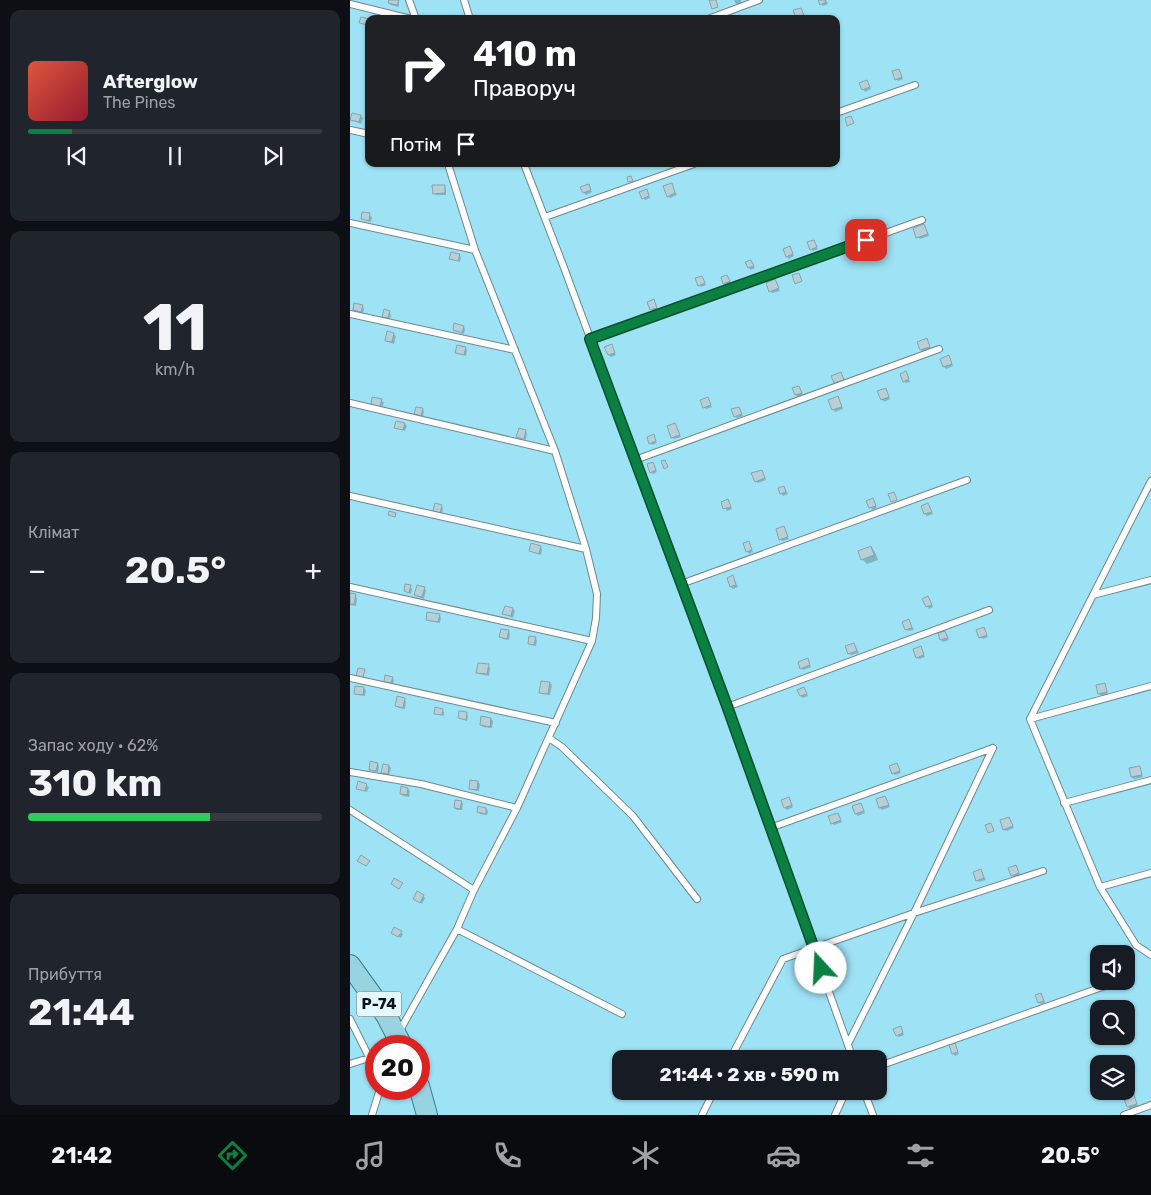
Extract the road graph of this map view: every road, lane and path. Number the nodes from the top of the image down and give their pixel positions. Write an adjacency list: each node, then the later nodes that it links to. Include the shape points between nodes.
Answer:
1 (409, 0): 6 (lane)
2 (464, 0): 7 (lane)
3 (758, 0): 8 (lane)
4 (350, 4): 5 (lane)
5 (395, 15)
6 (415, 15)
7 (469, 15)
8 (719, 15)
9 (915, 84): 10 (lane)
10 (840, 112)
11 (350, 130): 12 (lane)
12 (365, 133)
13 (449, 167): 19 (lane)
14 (525, 167): 16 (lane)
15 (686, 167): 16 (lane)
16 (545, 217): 21 (lane)
17 (922, 220): 21 (lane)
18 (350, 223): 19 (lane)
19 (475, 250): 23 (lane)
20 (350, 314): 23 (lane)
21 (590, 339): 26 (lane)
22 (939, 349): 26 (lane)
23 (515, 350): 25 (lane)
24 (350, 404): 25 (lane)
25 (555, 451): 30 (lane)
26 (635, 460): 32 (lane)
27 (967, 480): 32 (lane)
28 (1150, 485): 34 (lane)
29 (350, 496): 30 (lane)
30 (586, 549): 36 (lane, via 597,594)
31 (1151, 580): 34 (lane)
32 (681, 584): 39 (lane)
33 (350, 587): 36 (lane)
34 (1093, 595): 40 (lane)
35 (989, 610): 39 (lane)
36 (592, 641): 41 (lane)
37 (350, 678): 41 (lane)
38 (1151, 686): 40 (lane)
39 (727, 706): 48 (lane)
40 (1030, 719): 45 (lane)
41 (556, 724): 42 (lane)
42 (549, 738): 46 (lane); 53 (lane, via 633,816)
43 (350, 772): 46 (lane, via 421,784)
44 (1151, 780): 45 (lane)
45 (1064, 803): 51 (lane)
46 (517, 808): 52 (lane)
47 (350, 810): 52 (lane)
48 (770, 828): 54 (lane, via 993,748); 56 (lane)
49 (1042, 871): 54 (lane)
50 (1151, 873): 51 (lane)
51 (1100, 887): 57 (lane, via 1136,945)
52 (474, 890): 55 (lane)
53 (697, 899)
54 (914, 913): 56 (lane); 64 (lane)
55 (456, 929): 60 (lane); 63 (lane)
56 (814, 950): 64 (lane); 66 (lane, via 783,959)
57 (1151, 955)
58 (350, 965): 62 (main road, Р-74)
59 (1094, 990): 69 (lane)
60 (622, 1014)
61 (350, 1019): 65 (lane)
62 (397, 1035)
63 (403, 1035)
64 (848, 1044): 67 (lane)
65 (365, 1049)
66 (735, 1050)
67 (850, 1050)
68 (365, 1059): 70 (lane)
69 (887, 1063)
70 (350, 1064)
71 (377, 1100): 78 (lane)
72 (423, 1100): 79 (main road)
73 (710, 1100): 80 (lane)
74 (842, 1100): 77 (lane)
75 (867, 1100): 81 (lane)
76 (1151, 1105): 82 (lane)
77 (836, 1114)
78 (372, 1115)
79 (427, 1115)
80 (702, 1115)
81 (873, 1115)
82 (1124, 1115)

